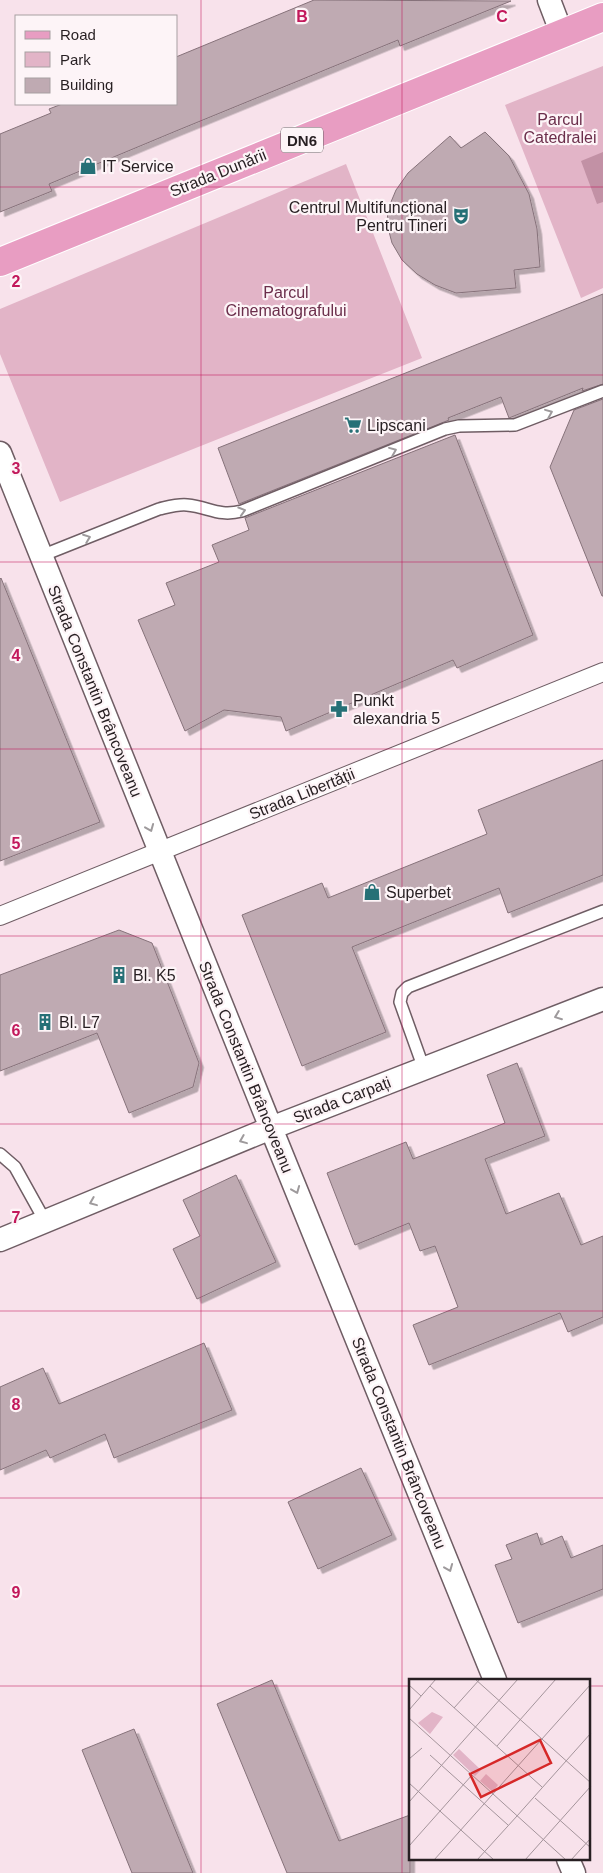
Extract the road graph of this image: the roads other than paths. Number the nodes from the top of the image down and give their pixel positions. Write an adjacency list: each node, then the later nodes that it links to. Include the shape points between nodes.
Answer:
1 (549, 0): 3 (street)
2 (603, 17): 3 (main road, Strada Dunării / DN6)
3 (562, 34): 4 (main road, Strada Dunării / DN6)
4 (0, 262)
5 (603, 392): 7 (lane, one-way to 5, via 174,505 188,505 218,513 242,511 445,429 515,425)
6 (0, 453): 7 (street, Strada Constantin Brâncoveanu)
7 (42, 556): 9 (street, Strada Constantin Brâncoveanu, one-way to 9)
8 (603, 672): 9 (street, Strada Libertății)
9 (159, 852): 11 (street, Strada Libertății); 14 (street, Strada Constantin Brâncoveanu)
10 (603, 911): 13 (lane, via 408,987 400,1002)
11 (0, 916)
12 (603, 999): 13 (street, Strada Carpați, one-way to 13)
13 (424, 1069): 14 (street, Strada Carpați)
14 (271, 1128): 16 (street, Strada Carpați, one-way to 16); 18 (street, Strada Constantin Brâncoveanu, one-way to 18)
15 (0, 1154): 16 (lane, via 15,1167)
16 (45, 1222): 17 (street, Strada Carpați)
17 (0, 1240)
18 (495, 1679)
19 (568, 1860): 20 (street)
20 (574, 1873)

